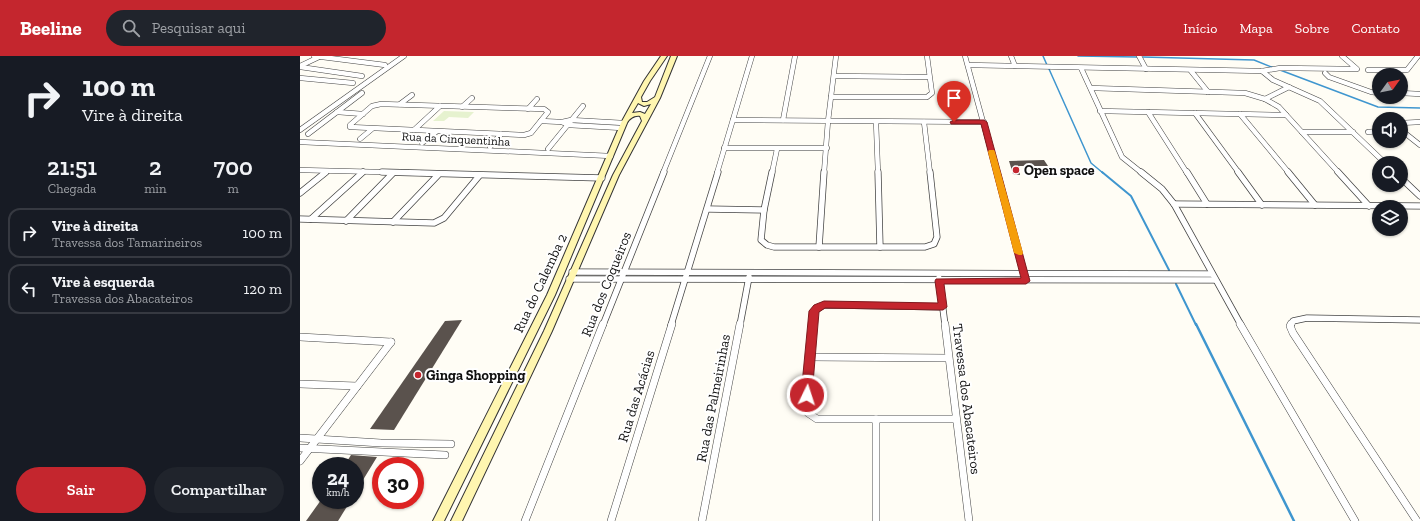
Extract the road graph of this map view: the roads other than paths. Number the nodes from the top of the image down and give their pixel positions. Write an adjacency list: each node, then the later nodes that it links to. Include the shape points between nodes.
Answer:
1 (314, 56): 2 (street)
2 (320, 56): 16 (street); 19 (street)
3 (404, 56): 72 (street)
4 (664, 56): 39 (main road, Rua do Calemba 2)
5 (674, 56): 42 (main road, Rua do Calemba 2)
6 (710, 56): 117 (street, Rua dos Coqueiros)
7 (752, 56): 59 (street, Rua das Acácias)
8 (795, 56): 60 (street)
9 (836, 56): 27 (street)
10 (927, 56): 28 (street)
11 (966, 56): 17 (street)
12 (1011, 56): 18 (street)
13 (1342, 56): 24 (street, via 1357,69 1280,68)
14 (1418, 56): 22 (street, via 1407,70)
15 (1140, 57): 21 (street)
16 (385, 65)
17 (968, 65): 18 (street); 66 (street)
18 (1015, 66): 20 (street)
19 (300, 67): 26 (street)
20 (1081, 68): 21 (street); 32 (street)
21 (1146, 69): 23 (street)
22 (1368, 70)
23 (1191, 71): 24 (street); 33 (street)
24 (1262, 71): 31 (street)
25 (1325, 73): 34 (street)
26 (362, 76)
27 (834, 76): 28 (street); 40 (street)
28 (928, 77): 40 (street, via 932,94 927,97)
29 (300, 78): 30 (street)
30 (353, 83)
31 (1289, 87): 44 (street); 76 (street, via 1317,98)
32 (1091, 88): 33 (street); 50 (street)
33 (1208, 92): 44 (street, via 1245,93)
34 (1372, 92)
35 (362, 93): 51 (street)
36 (1408, 93): 37 (street)
37 (1420, 94)
38 (412, 95): 45 (street)
39 (638, 97): 42 (main road, via 640,103 644,104); 69 (main road, Rua do Calemba 2)
40 (831, 97): 62 (street)
41 (472, 98): 48 (street)
42 (657, 98): 58 (main road, Rua do Calemba 2)
43 (537, 99): 49 (street)
44 (1265, 99): 56 (street, via 1279,107)
45 (400, 104): 46 (street); 54 (street, via 376,105)
46 (440, 106): 48 (street); 73 (street)
47 (583, 106): 57 (street)
48 (462, 107): 49 (street)
49 (528, 109): 61 (street, via 547,110)
50 (1100, 111): 52 (street); 103 (street, via 1122,156 1162,189)
51 (336, 112): 54 (street); 79 (street)
52 (1148, 112): 53 (street); 104 (street)
53 (1195, 113): 55 (street); 105 (street)
54 (363, 114): 71 (street, via 350,127)
55 (1240, 114): 56 (street); 106 (street)
56 (1286, 115): 75 (street)
57 (571, 120): 63 (street); 69 (street); 70 (street)
58 (644, 120): 69 (main road, via 643,114 638,113); 119 (main road, Rua do Calemba 2, via 616,175)
59 (733, 120): 60 (street); 87 (street, Rua das Acácias)
60 (783, 120): 62 (street)
61 (541, 121): 63 (street); 80 (street, via 529,134)
62 (828, 121): 64 (street); 88 (street)
63 (562, 122): 70 (street)
64 (876, 122): 65 (street); 116 (street)
65 (924, 122): 66 (street); 116 (street, via 937,240 925,247)
66 (984, 122): 118 (street)
67 (1420, 122): 68 (street)
68 (1408, 123)
69 (624, 124): 70 (street); 91 (main road, Rua do Calemba 2)
70 (568, 125): 89 (street)
71 (372, 129): 73 (street); 82 (street)
72 (300, 130)
73 (414, 130): 74 (street)
74 (436, 132): 80 (street); 84 (street)
75 (1302, 132): 76 (street); 107 (street)
76 (1353, 132): 92 (street)
77 (1368, 132): 78 (street)
78 (1372, 132)
79 (308, 134)
80 (501, 134): 86 (street)
81 (1408, 136): 85 (street)
82 (360, 139)
83 (300, 142): 91 (street, Rua da Cinquentinha)
84 (422, 143)
85 (1420, 145)
86 (490, 147)
87 (724, 148): 90 (street); 109 (street, Rua das Acácias)
88 (827, 148): 90 (street); 115 (street)
89 (548, 149)
90 (777, 149): 110 (street)
91 (611, 156): 99 (main road, Rua do Calemba 2)
92 (1378, 156)
93 (302, 171): 94 (street)
94 (326, 172): 95 (street); 101 (street)
95 (363, 172): 96 (street); 112 (street)
96 (393, 173): 97 (street); 113 (street)
97 (438, 175): 98 (street); 114 (street)
98 (479, 176): 99 (street); 114 (street, via 440,221)
99 (602, 178): 142 (main road, Rua do Calemba 2, via 551,295)
100 (1408, 185): 102 (street)
101 (300, 193)
102 (1420, 196)
103 (1174, 204): 104 (street); 123 (street)
104 (1207, 204): 105 (street)
105 (1262, 204): 106 (street)
106 (1316, 205): 107 (street)
107 (1369, 206): 108 (street)
108 (1420, 206)
109 (708, 209): 110 (street); 120 (street, Rua das Acácias)
110 (764, 210): 115 (street, via 761,240 764,244 774,247)
111 (300, 219): 112 (street)
112 (311, 219): 113 (street)
113 (346, 221): 114 (street)
114 (393, 222)
115 (819, 247): 116 (street)
116 (880, 247)
117 (623, 272): 119 (street); 120 (street); 124 (street, Rua dos Coqueiros)
118 (1024, 274): 122 (street); 123 (street, via 1177,274); 125 (street)
119 (571, 276): 124 (street); 143 (main road, Rua do Calemba 2, via 548,331)
120 (686, 276): 121 (street); 124 (street); 145 (street, Rua das Acácias)
121 (750, 276): 122 (street); 146 (street, Rua das Palmeirinhas)
122 (939, 277): 125 (street); 126 (street, Travessa dos Abacateiros)
123 (1213, 277): 125 (street, via 1180,281); 149 (street)
124 (620, 279): 144 (street, Rua dos Coqueiros)
125 (1026, 281)
126 (943, 307): 129 (street, via 824,305 814,311); 130 (street, Travessa dos Abacateiros)
127 (1420, 320): 150 (street, via 1307,318 1292,322 1290,326)
128 (300, 338): 132 (street, via 390,342)
129 (810, 358): 130 (street); 133 (street, via 806,408 808,413 818,418)
130 (948, 358): 134 (street, Travessa dos Abacateiros)
131 (300, 384): 132 (street)
132 (357, 386): 136 (street)
133 (876, 418): 134 (street); 147 (street)
134 (956, 419): 148 (street, Travessa dos Abacateiros)
135 (300, 438): 136 (street)
136 (316, 439): 137 (street); 139 (street)
137 (451, 444)
138 (300, 448): 139 (street)
139 (309, 448): 140 (street); 141 (street)
140 (444, 455)
141 (300, 461)
142 (438, 521)
143 (456, 521)
144 (525, 521)
145 (611, 521)
146 (702, 521)
147 (876, 521)
148 (969, 521)
149 (1355, 521)
150 (1417, 521)

